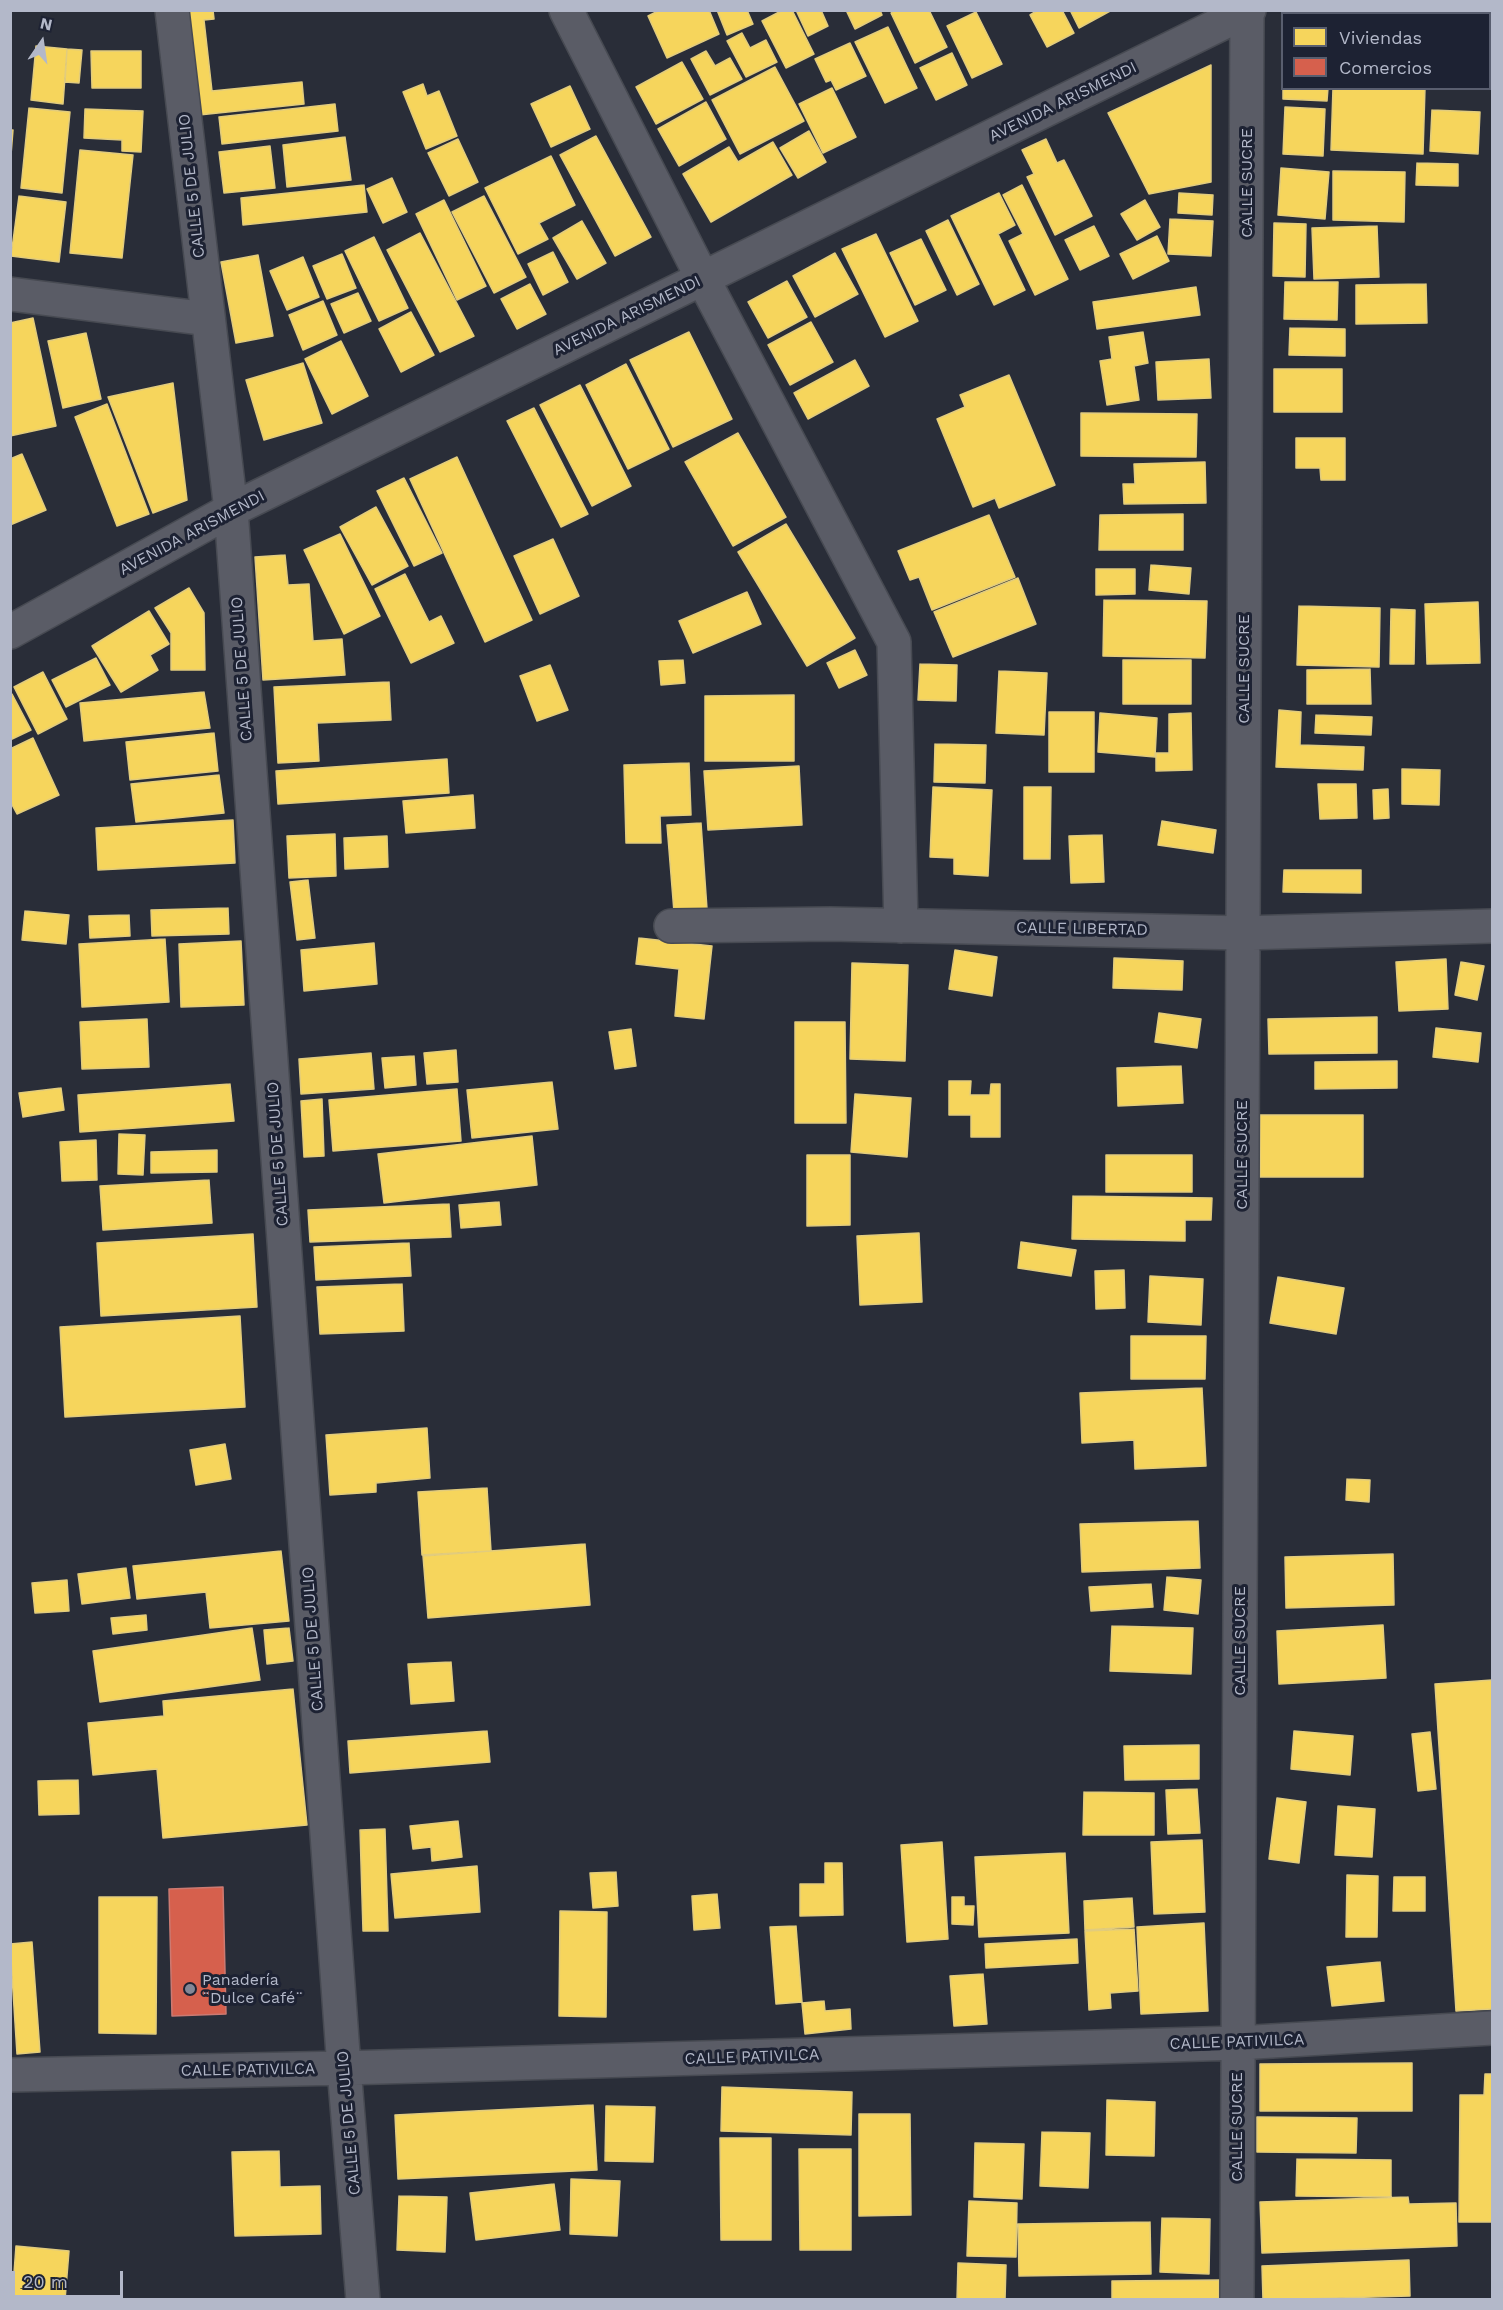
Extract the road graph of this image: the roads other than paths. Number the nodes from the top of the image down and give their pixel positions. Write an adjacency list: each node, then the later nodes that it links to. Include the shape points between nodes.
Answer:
1 (172, 10): 6 (street, CALLE 5 DE JULIO)
2 (566, 10): 4 (street)
3 (1248, 11): 4 (street, AVENIDA ARISMENDI); 12 (street, CALLE SUCRE)
4 (703, 279): 7 (street, AVENIDA ARISMENDI); 10 (street, via 894,642)
5 (10, 294): 6 (street)
6 (207, 319): 7 (street, CALLE 5 DE JULIO)
7 (231, 510): 8 (street, AVENIDA ARISMENDI); 15 (street, CALLE 5 DE JULIO)
8 (10, 633)
9 (671, 926): 10 (street, CALLE LIBERTAD)
10 (901, 926): 12 (street, CALLE LIBERTAD)
11 (1492, 926): 12 (street, CALLE LIBERTAD)
12 (1243, 933): 14 (street, CALLE SUCRE)
13 (1492, 2028): 14 (street, CALLE PATIVILCA)
14 (1238, 2043): 15 (street, CALLE PATIVILCA); 18 (street, CALLE SUCRE)
15 (344, 2068): 16 (street, CALLE PATIVILCA); 17 (street, CALLE 5 DE JULIO)
16 (10, 2075)
17 (363, 2300)
18 (1237, 2300)

